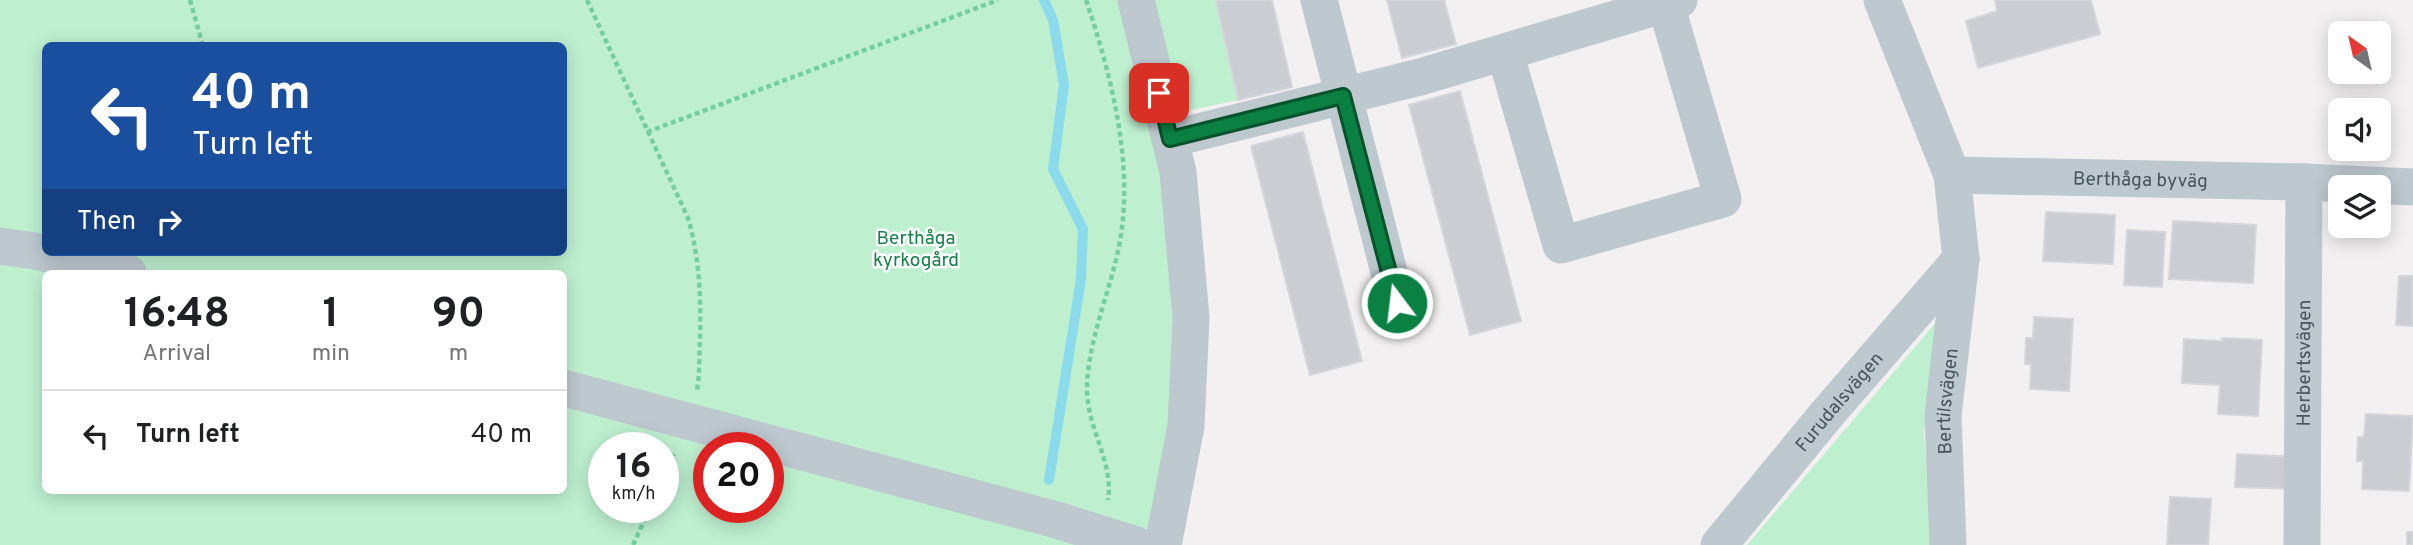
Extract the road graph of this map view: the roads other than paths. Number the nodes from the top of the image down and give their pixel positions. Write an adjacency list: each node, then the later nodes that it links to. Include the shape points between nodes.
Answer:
1 (1136, 0): 7 (street)
2 (1319, 0): 6 (street)
3 (1882, 0): 8 (street)
4 (1672, 2): 5 (street); 5 (street, via 1723,199 1561,245)
5 (1505, 52): 6 (street)
6 (1343, 96): 7 (street); 16 (street)
7 (1170, 139): 19 (street, via 1178,172 1191,318 1186,426)
8 (1952, 175): 9 (street, Berthåga byväg); 14 (street)
9 (2304, 182): 10 (street, Berthåga byväg); 22 (street, Herbertsvägen)
10 (2413, 187)
11 (0, 246): 12 (street)
12 (42, 253)
13 (56, 256): 15 (street)
14 (1961, 259): 20 (street, Furudalsvägen); 21 (street, Bertilsvägen, via 1942,415)
15 (115, 270)
16 (1397, 303)
17 (567, 389): 18 (street)
18 (1136, 545)
19 (1163, 545)
20 (1718, 545)
21 (1948, 545)
22 (2302, 545)

